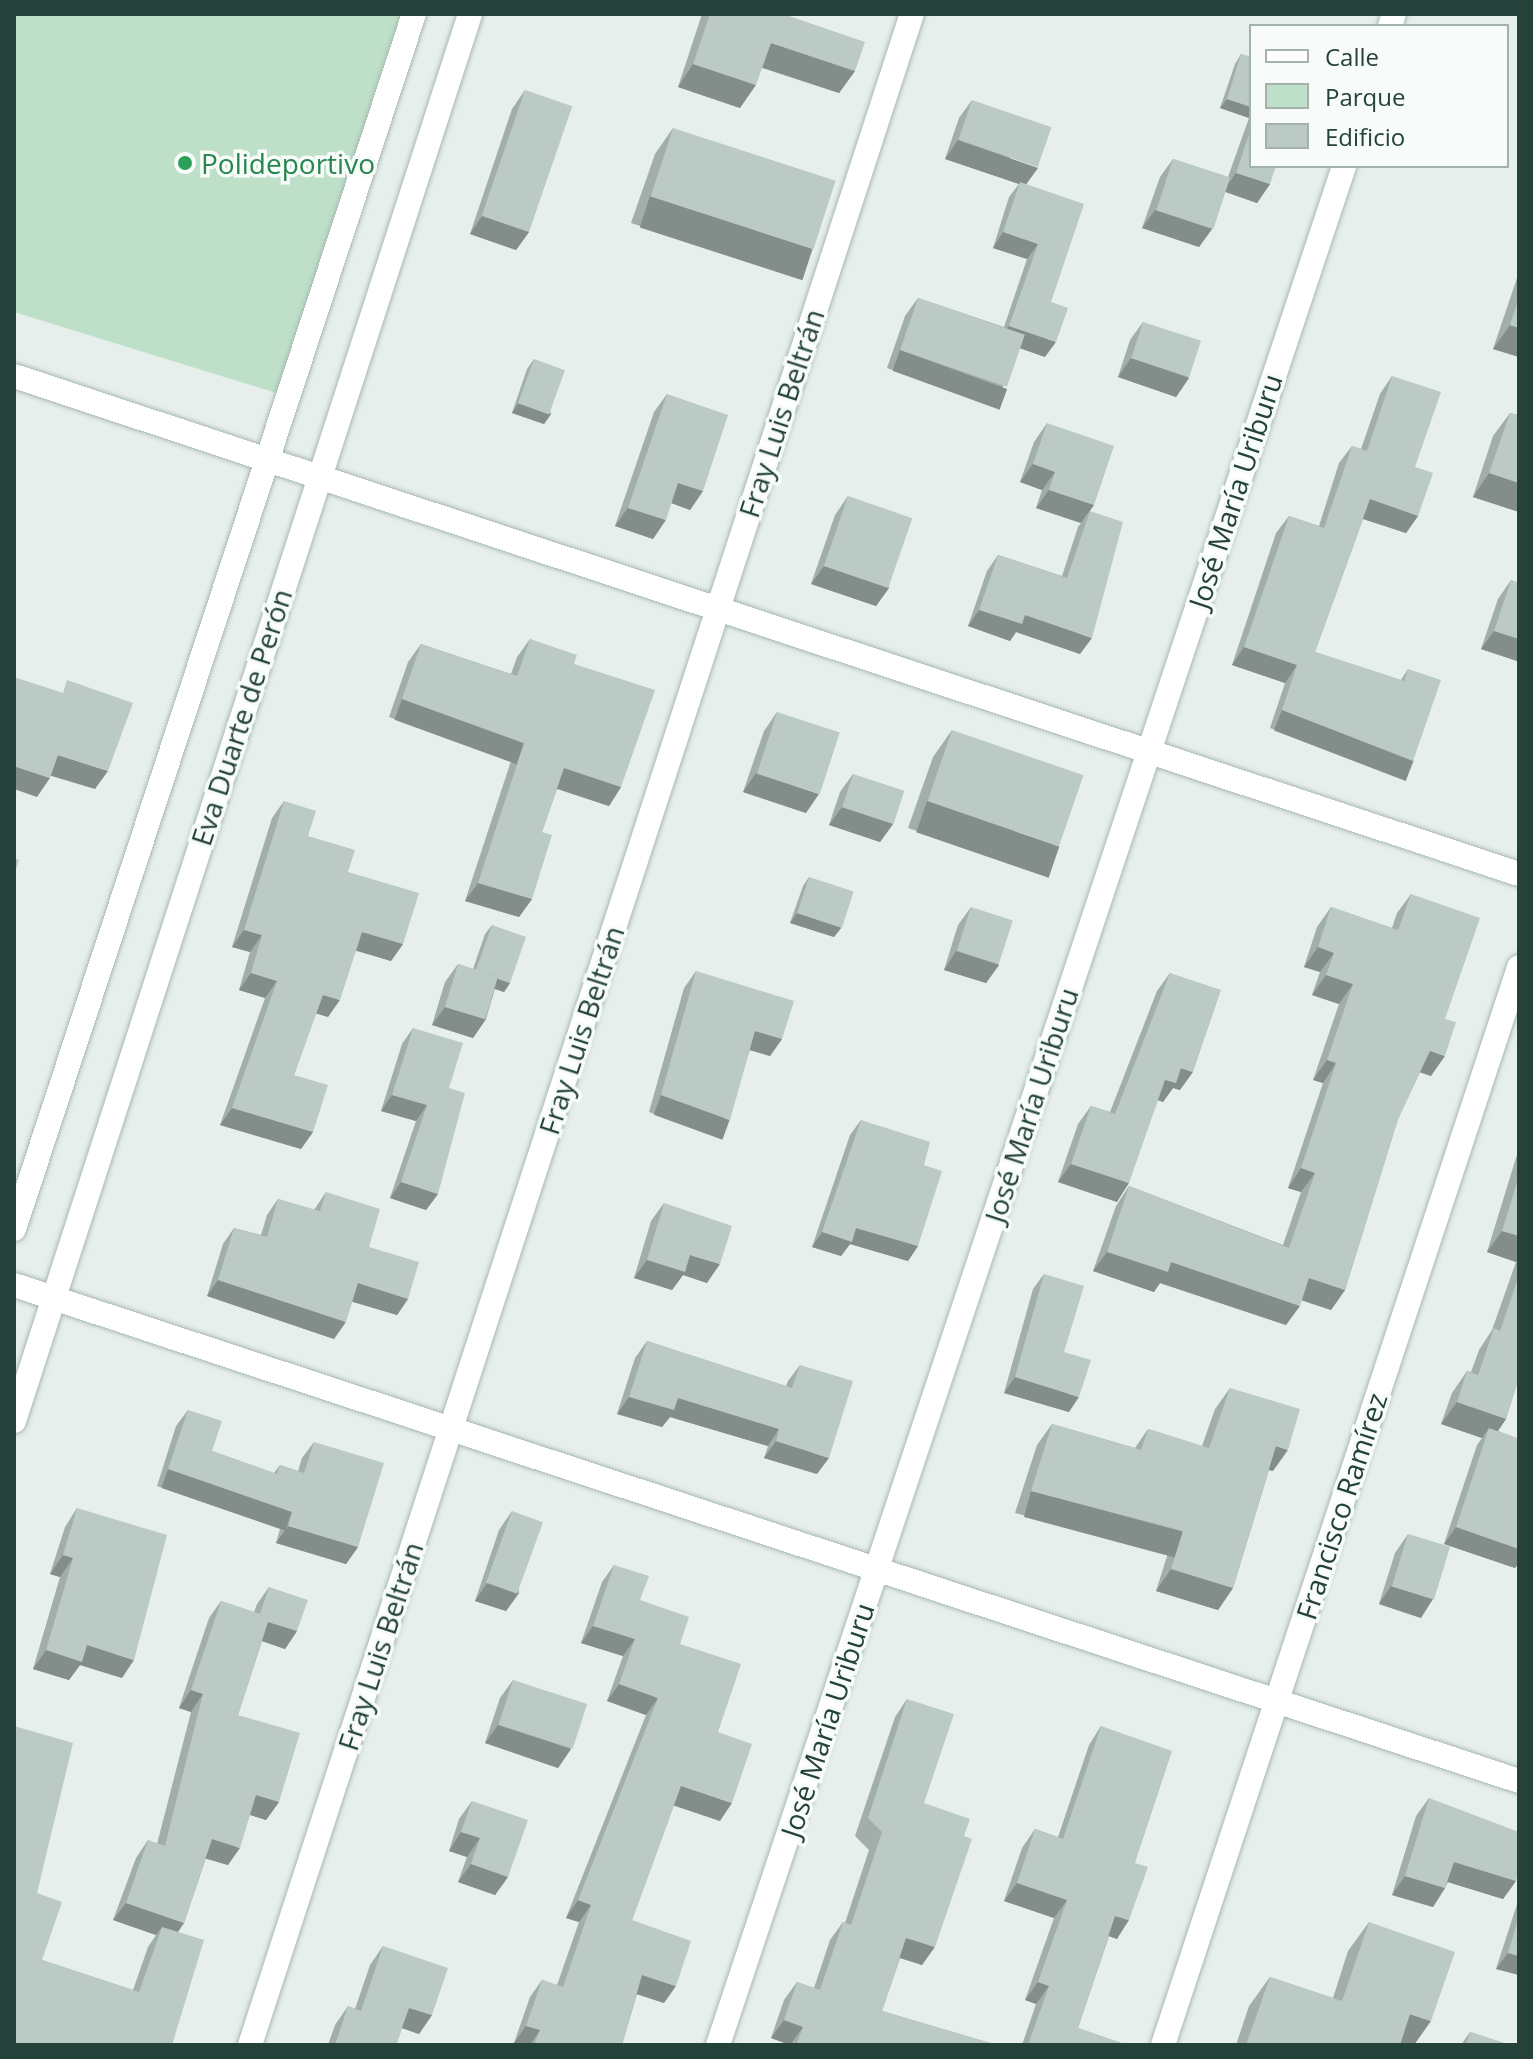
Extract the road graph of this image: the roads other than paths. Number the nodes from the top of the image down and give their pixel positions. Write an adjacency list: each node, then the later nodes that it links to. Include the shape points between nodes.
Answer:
1 (414, 14): 6 (street, Eva Duarte de Perón)
2 (470, 14): 7 (street, Eva Duarte de Perón)
3 (912, 14): 8 (street, Fray Luis Beltrán)
4 (1343, 168): 9 (street, José María Uriburu)
5 (14, 376): 6 (street)
6 (267, 460): 7 (street); 12 (street, Eva Duarte de Perón)
7 (318, 476): 8 (street); 14 (street, Eva Duarte de Perón)
8 (718, 609): 9 (street); 16 (street, Fray Luis Beltrán)
9 (1148, 752): 10 (street); 17 (street, José María Uriburu)
10 (1519, 874)
11 (1519, 967): 18 (street, Francisco Ramírez)
12 (14, 1229)
13 (14, 1285): 14 (street)
14 (54, 1299): 15 (street, Eva Duarte de Perón); 16 (street)
15 (14, 1421)
16 (451, 1429): 17 (street); 20 (street, Fray Luis Beltrán)
17 (877, 1570): 18 (street); 21 (street, José María Uriburu)
18 (1277, 1701): 19 (street); 22 (street, Francisco Ramírez)
19 (1519, 1781)
20 (250, 2045)
21 (718, 2045)
22 (1163, 2045)

